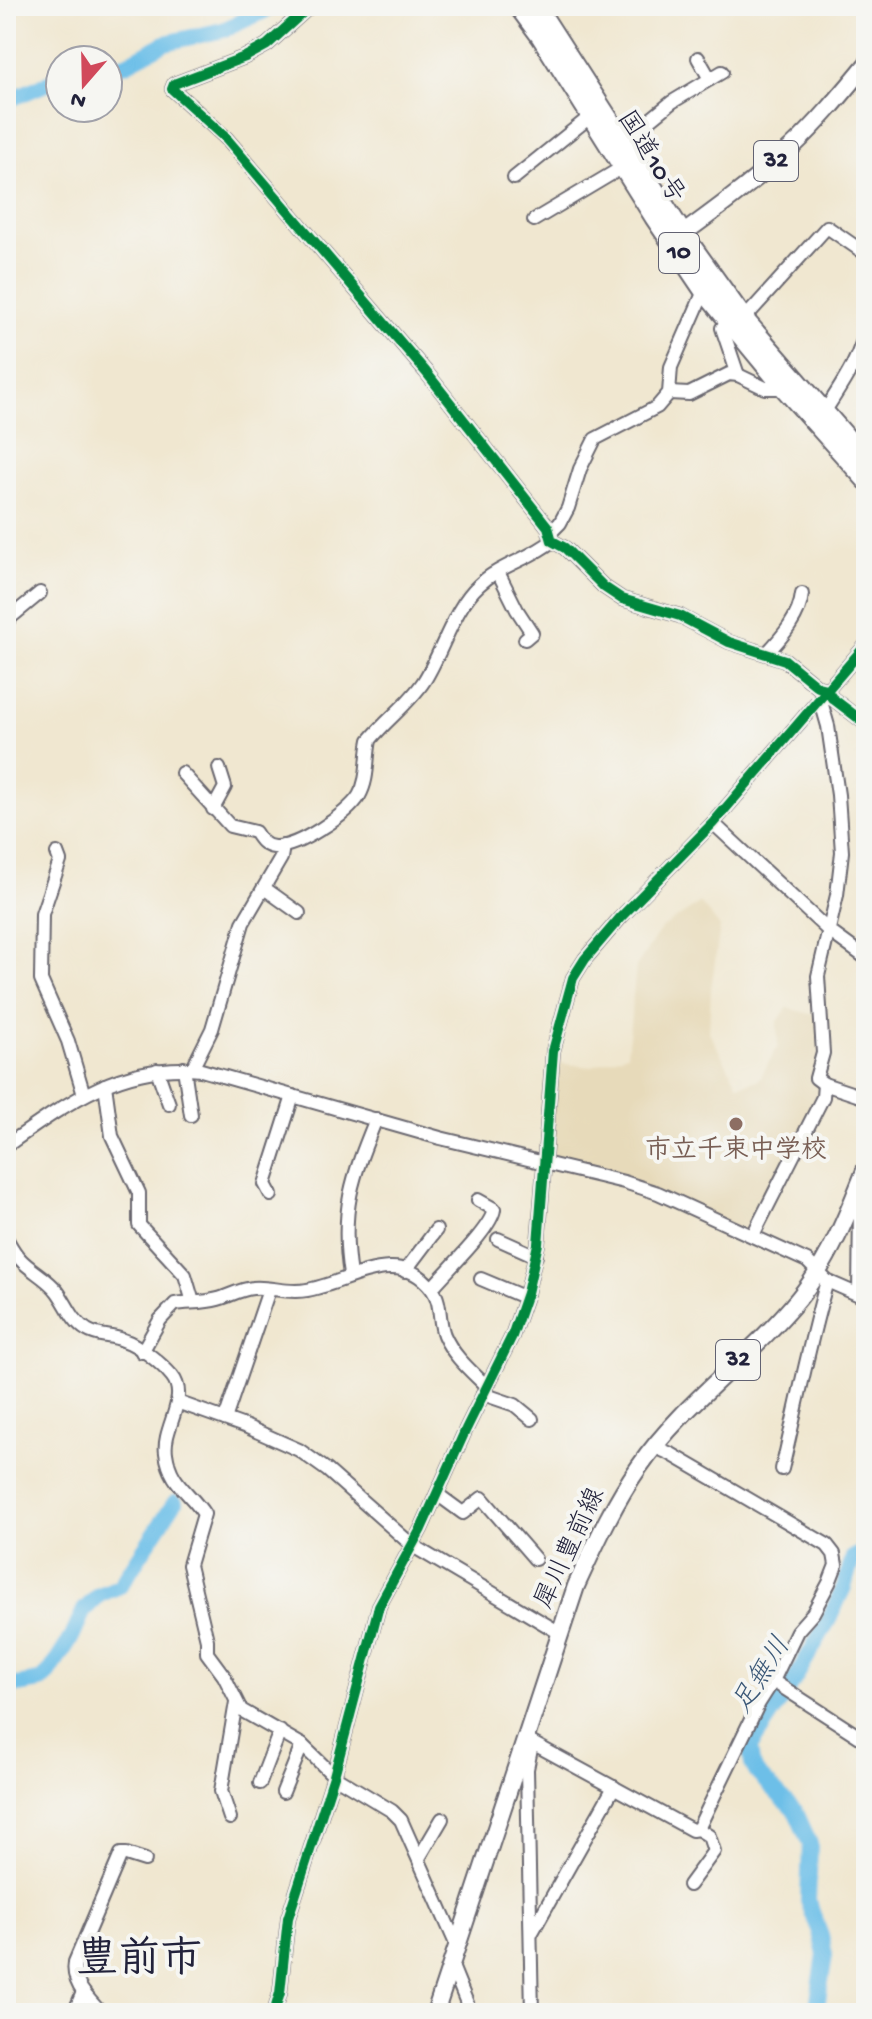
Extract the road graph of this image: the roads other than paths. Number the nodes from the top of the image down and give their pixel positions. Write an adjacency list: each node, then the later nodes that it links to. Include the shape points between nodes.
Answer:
1 (310, 6): 22 (street, via 267,45 172,89 226,138 416,360)
2 (518, 6): 6 (highway, 国道10号 / 10)
3 (536, 6): 7 (highway, 国道10号 / 10)
4 (698, 58): 7 (street, via 716,76 672,102)
5 (866, 65): 11 (main road, 32, via 790,149)
6 (591, 116): 8 (highway, 国道10号 / 10); 9 (street)
7 (624, 141): 11 (highway, 国道10号 / 10)
8 (623, 167): 10 (street); 11 (highway, 国道10号 / 10)
9 (514, 178)
10 (534, 220)
11 (678, 238): 13 (highway, 国道10号 / 10); 14 (highway, 国道10号 / 10)
12 (866, 254): 14 (street, via 827,227)
13 (704, 291): 14 (highway, 国道10号 / 10); 18 (street, via 671,367)
14 (736, 320): 16 (street, via 722,328); 17 (highway, 国道10号 / 10); 19 (highway, 国道10号 / 10)
15 (866, 325): 19 (street, via 856,357)
16 (738, 375): 17 (street, via 765,388); 18 (street, via 729,374 689,394)
17 (784, 388): 21 (highway, 国道10号 / 10)
18 (669, 393): 22 (street, via 657,407 595,439)
19 (823, 414): 20 (highway, 国道10号 / 10)
20 (866, 460)
21 (866, 480)
22 (551, 537): 23 (street, via 540,551); 29 (street, via 622,599 680,616 729,642)
23 (498, 572): 27 (street, via 532,633); 36 (street, via 477,585 423,684 370,740 367,775 350,808)
24 (40, 593): 26 (street)
25 (802, 594): 29 (street, via 786,632)
26 (6, 621)
27 (525, 639)
28 (866, 645): 30 (street)
29 (767, 653): 30 (street)
30 (826, 689): 31 (street); 35 (street); 40 (street, via 822,705 842,852)
31 (866, 724)
32 (219, 768): 34 (street, via 225,787)
33 (182, 773): 34 (street)
34 (213, 809): 36 (street, via 230,826 255,832 269,846)
35 (713, 823): 40 (street); 53 (street, via 577,970 553,1051)
36 (283, 846): 38 (street)
37 (57, 853): 46 (street, via 60,861 42,914 41,980)
38 (264, 888): 39 (street); 42 (street, via 243,923 212,1029)
39 (299, 913)
40 (829, 931): 41 (street); 44 (street, via 818,976 823,1053 816,1078)
41 (866, 958)
42 (188, 1069): 43 (street); 47 (street); 50 (street)
43 (157, 1070): 45 (street); 49 (street)
44 (824, 1084): 48 (street); 59 (street, via 823,1097)
45 (105, 1085): 46 (street); 71 (street, via 112,1136 139,1193 139,1225 185,1275)
46 (84, 1095): 52 (street)
47 (293, 1096): 51 (street); 56 (street, via 265,1184)
48 (866, 1098)
49 (169, 1104)
50 (191, 1115)
51 (376, 1119): 53 (street); 64 (street, via 346,1209)
52 (6, 1146)
53 (543, 1164): 59 (street, via 658,1193); 62 (street)
54 (866, 1168): 55 (main road, 犀川豊前線 / 32)
55 (857, 1192): 65 (main road, 犀川豊前線 / 32); 70 (street)
56 (271, 1195)
57 (478, 1200): 67 (street, via 494,1214)
58 (436, 1230): 63 (street)
59 (753, 1235): 65 (street, via 807,1261)
60 (6, 1238): 72 (street, via 20,1259 56,1289 84,1329 124,1340)
61 (498, 1239): 62 (street)
62 (536, 1256): 69 (street)
63 (405, 1271): 64 (street, via 384,1267); 67 (street)
64 (350, 1275): 68 (street, via 310,1290)
65 (822, 1275): 70 (street); 77 (main road, 犀川豊前線 / 32); 78 (street)
66 (481, 1279): 69 (street, via 519,1295)
67 (432, 1288): 73 (street, via 445,1337)
68 (269, 1290): 71 (street, via 255,1287); 75 (street)
69 (527, 1293): 73 (street)
70 (863, 1296)
71 (193, 1302): 72 (street, via 168,1310)
72 (142, 1352): 74 (street, via 175,1379)
73 (485, 1390): 76 (street); 79 (street)
74 (177, 1402): 75 (street); 84 (street, via 165,1450 180,1488 204,1514 189,1565 207,1653)
75 (225, 1419): 80 (street, via 299,1450)
76 (532, 1419)
77 (655, 1447): 82 (main road, 犀川豊前線 / 32, via 600,1534); 83 (street, via 831,1550 836,1568)
78 (782, 1469)
79 (437, 1494): 80 (street); 81 (street, via 463,1513 482,1498)
80 (413, 1546): 82 (street); 89 (street, via 379,1606)
81 (535, 1559)
82 (560, 1633): 87 (main road, 犀川豊前線 / 32)
83 (773, 1681): 86 (street); 95 (street)
84 (236, 1702): 85 (street, via 249,1716); 93 (street, via 221,1791)
85 (280, 1731): 88 (street); 90 (street)
86 (866, 1741)
87 (529, 1742): 91 (street); 99 (street); 100 (main road, 犀川豊前線 / 32)
88 (302, 1745): 89 (street); 92 (street)
89 (334, 1776): 96 (street, via 392,1811); 105 (street, via 288,1918)
90 (260, 1783)
91 (614, 1787): 95 (street); 99 (street)
92 (283, 1792)
93 (230, 1818)
94 (442, 1819): 96 (street)
95 (698, 1829): 98 (street, via 709,1836 714,1851)
96 (419, 1858): 100 (street)
97 (145, 1860): 102 (street, via 124,1853 116,1863 75,1962 75,1978)
98 (689, 1885)
99 (531, 1934): 108 (street)
100 (457, 1946): 101 (main road, 犀川豊前線 / 32)
101 (452, 1966): 106 (main road, 犀川豊前線 / 32); 107 (street)
102 (83, 1992): 103 (street); 104 (street)
103 (74, 2013)
104 (101, 2013)
105 (274, 2013)
106 (435, 2013)
107 (471, 2013)
108 (532, 2013)

